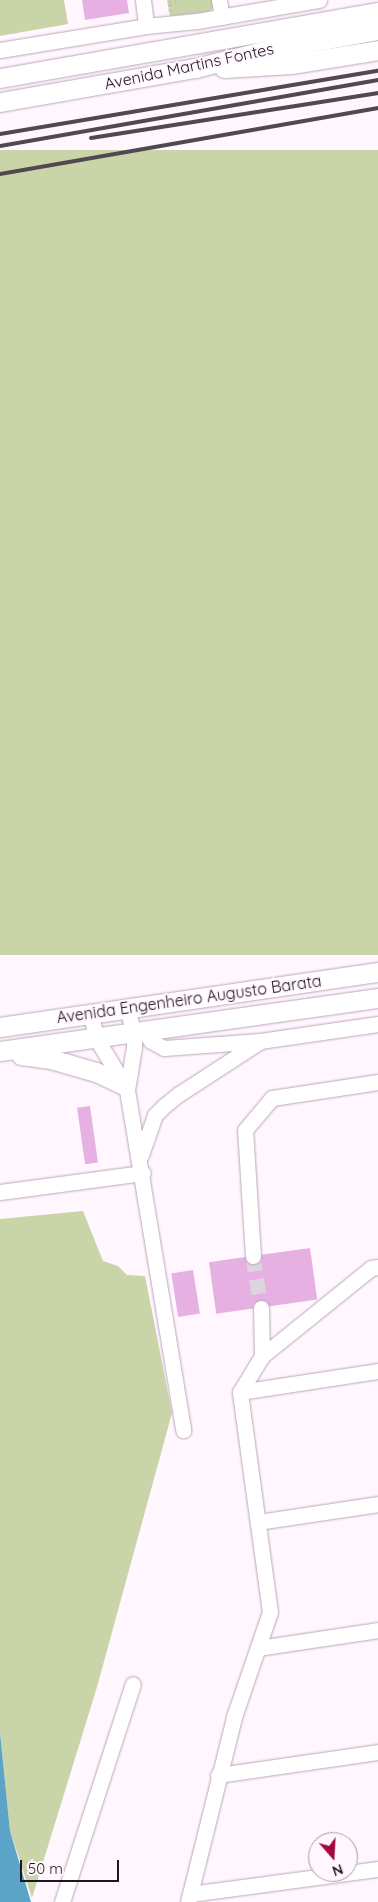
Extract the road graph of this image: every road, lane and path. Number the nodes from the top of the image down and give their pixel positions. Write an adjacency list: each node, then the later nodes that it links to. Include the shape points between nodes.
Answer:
1 (143, 0): 6 (street)
2 (219, 0): 5 (street)
3 (319, 0): 5 (street)
4 (378, 12): 11 (main road, Avenida Martins Fontes)
5 (222, 17): 6 (street)
6 (146, 26): 8 (street)
7 (378, 30): 10 (main road, Avenida Martins Fontes, via 271,49)
8 (0, 50)
9 (369, 52): 10 (main road, via 276,66)
10 (195, 68): 12 (main road, Avenida Martins Fontes)
11 (0, 78)
12 (0, 102)
13 (378, 972): 15 (main road, Avenida Engenheiro Augusto Barata)
14 (378, 998): 19 (main road, Avenida Engenheiro Augusto Barata)
15 (127, 1008): 16 (main road, Avenida Engenheiro Augusto Barata); 19 (street)
16 (91, 1014): 18 (main road, Avenida Engenheiro Augusto Barata); 20 (street)
17 (378, 1024): 21 (street)
18 (0, 1027)
19 (139, 1032): 20 (main road, Avenida Engenheiro Augusto Barata); 21 (street, via 164,1048); 24 (street)
20 (96, 1038): 22 (main road, Avenida Engenheiro Augusto Barata); 24 (street)
21 (260, 1041): 25 (street, via 164,1106 152,1122)
22 (0, 1052): 24 (main road, via 51,1059 96,1072)
23 (378, 1082): 27 (street, via 272,1098 245,1130)
24 (126, 1087): 25 (street)
25 (141, 1166): 26 (street); 33 (street)
26 (0, 1192)
27 (253, 1256)
28 (378, 1267): 30 (street, via 371,1268)
29 (261, 1308): 30 (street)
30 (262, 1356): 32 (street)
31 (378, 1371): 32 (street)
32 (240, 1392): 35 (street)
33 (183, 1430)
34 (378, 1504): 35 (street)
35 (258, 1522): 37 (street, via 270,1612)
36 (378, 1630): 37 (street)
37 (258, 1648): 40 (street)
38 (133, 1684): 43 (street, via 88,1814)
39 (378, 1752): 40 (street)
40 (218, 1775): 42 (street)
41 (378, 1869): 42 (street)
42 (189, 1898)
43 (62, 1902)

